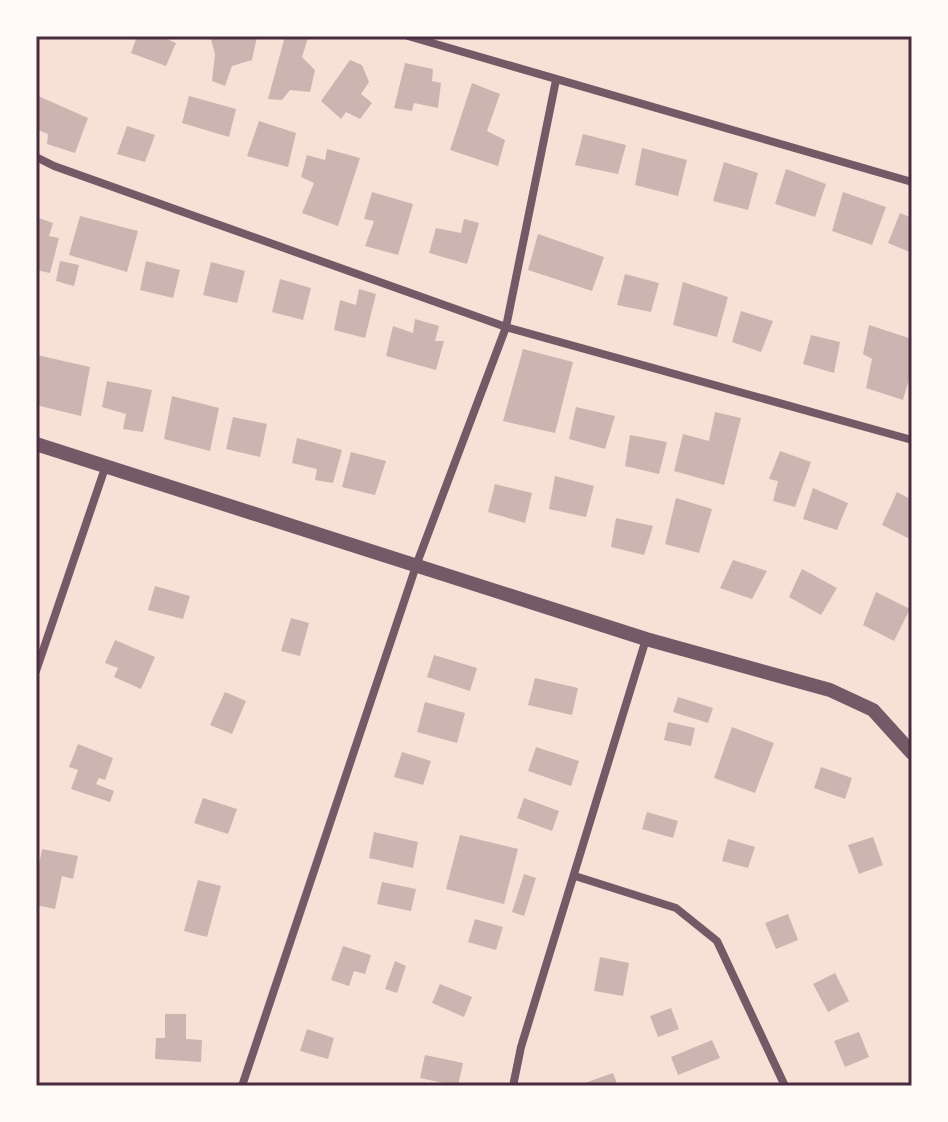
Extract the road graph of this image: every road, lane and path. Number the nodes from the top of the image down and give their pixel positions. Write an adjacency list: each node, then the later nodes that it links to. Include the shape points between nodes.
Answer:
1 (408, 36): 2 (street)
2 (556, 80): 4 (street); 5 (street)
3 (36, 157): 5 (street)
4 (912, 182)
5 (506, 327): 6 (street); 9 (street)
6 (912, 440)
7 (36, 444): 8 (street)
8 (105, 468): 9 (street); 11 (street)
9 (417, 563): 10 (street); 14 (street)
10 (646, 639): 12 (street, via 847,697 873,710); 13 (street)
11 (36, 671)
12 (912, 753)
13 (575, 876): 15 (street); 16 (street, via 676,908 717,941)
14 (242, 1086)
15 (513, 1086)
16 (785, 1086)

